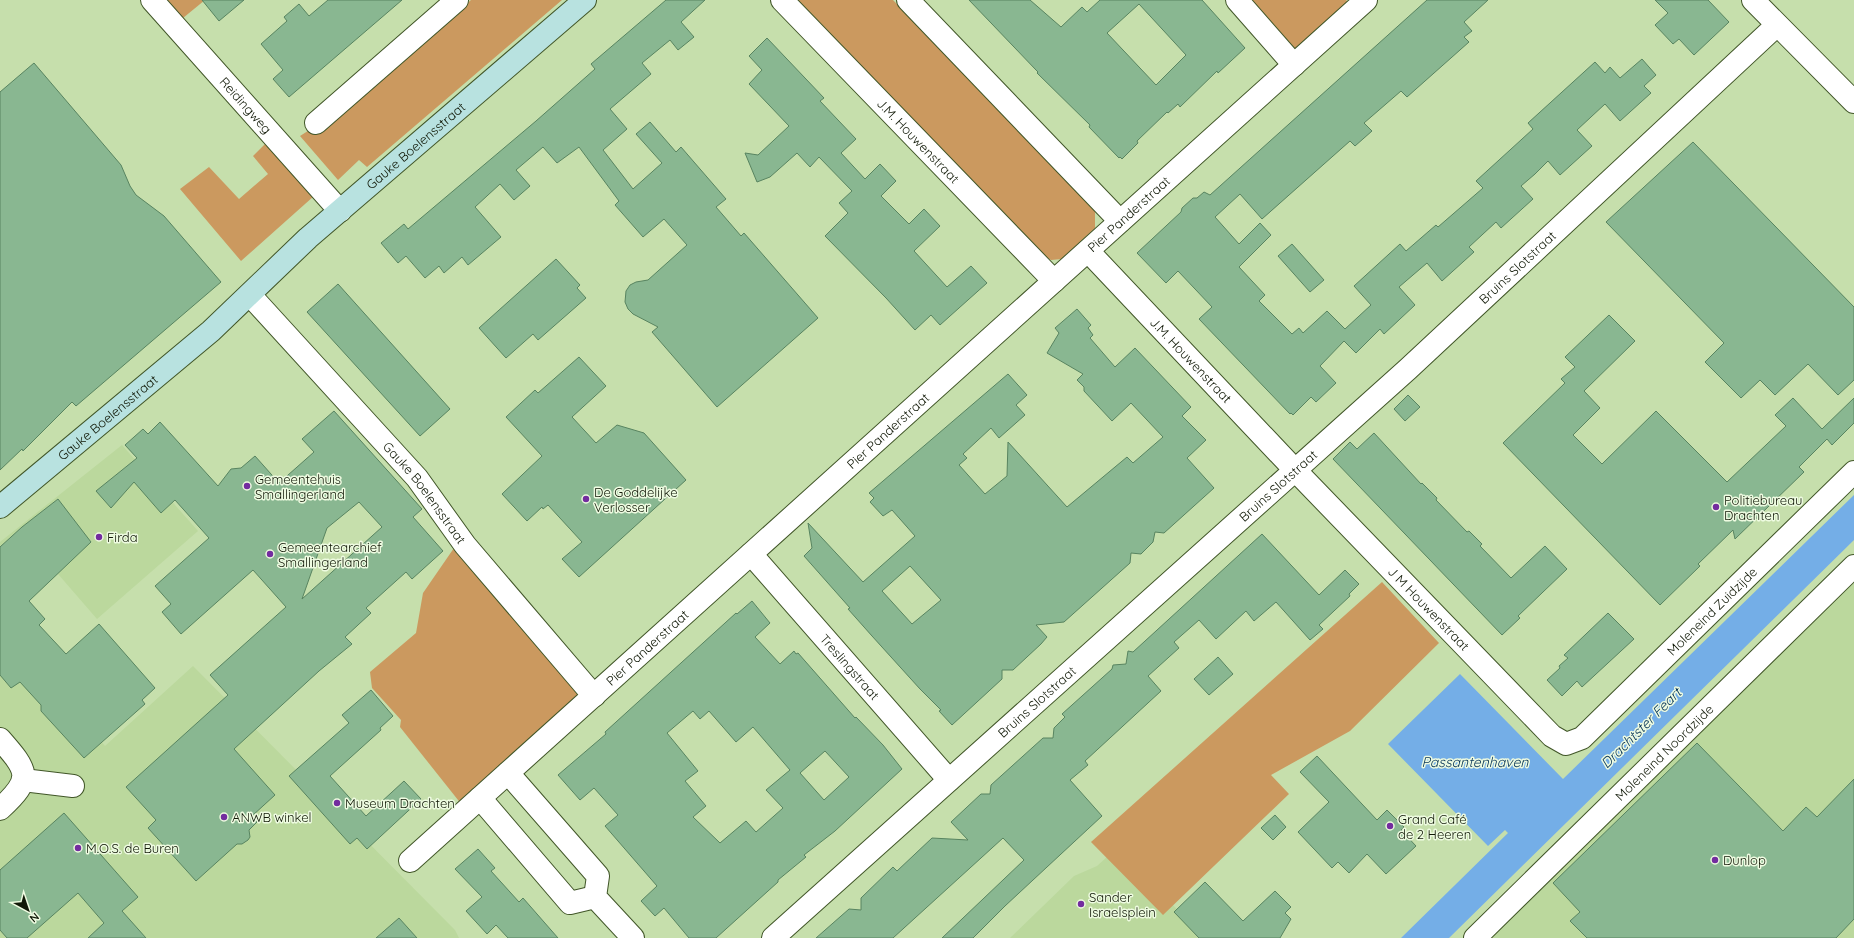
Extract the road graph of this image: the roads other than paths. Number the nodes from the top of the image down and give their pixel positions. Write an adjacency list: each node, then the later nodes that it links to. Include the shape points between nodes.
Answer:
1 (152, 0): 13 (street, Reidingweg)
2 (457, 0): 12 (street)
3 (585, 0): 13 (main road, Gauke Boelensstraat)
4 (782, 0): 16 (street, J.M. Houwenstraat)
5 (908, 0): 14 (street)
6 (1238, 0): 10 (street)
7 (1753, 0): 9 (street)
8 (1359, 2): 10 (street, Pier Panderstraat)
9 (1777, 25): 11 (street); 18 (street, Bruins Slotstraat, via 1408,369)
10 (1294, 65): 14 (street, Pier Panderstraat)
11 (1854, 102)
12 (316, 123)
13 (340, 211): 17 (main road, Gauke Boelensstraat, via 308,238)
14 (1120, 221): 15 (street, Pier Panderstraat)
15 (1088, 251): 16 (street, Pier Panderstraat); 18 (street, J.M. Houwenstraat)
16 (1054, 281): 21 (street, Pier Panderstraat)
17 (250, 295): 20 (main road, Gauke Boelensstraat, via 211,331); 23 (street, Gauke Boelensstraat, via 417,478 465,544)
18 (1295, 470): 25 (street, J M Houwenstraat, via 1552,736); 28 (street, Bruins Slotstraat)
19 (1854, 472): 25 (street, Moleneind Zuidzijde, via 1582,738)
20 (0, 507)
21 (751, 554): 23 (street, Pier Panderstraat); 28 (street, Treslingstraat)
22 (1854, 566): 36 (street, Moleneind Noordzijde)
23 (594, 696): 26 (street, Pier Panderstraat)
24 (0, 739): 27 (street, via 20,764)
25 (1566, 744)
26 (508, 773): 30 (street, Pier Panderstraat); 33 (street, via 598,876)
27 (23, 780): 29 (street); 31 (street, via 19,791)
28 (949, 780): 35 (street, Bruins Slotstraat)
29 (73, 786)
30 (480, 798): 32 (street, Pier Panderstraat); 33 (street, via 570,903)
31 (0, 809)
32 (410, 861)
33 (596, 897): 34 (street)
34 (633, 938)
35 (773, 938)
36 (1475, 938)

